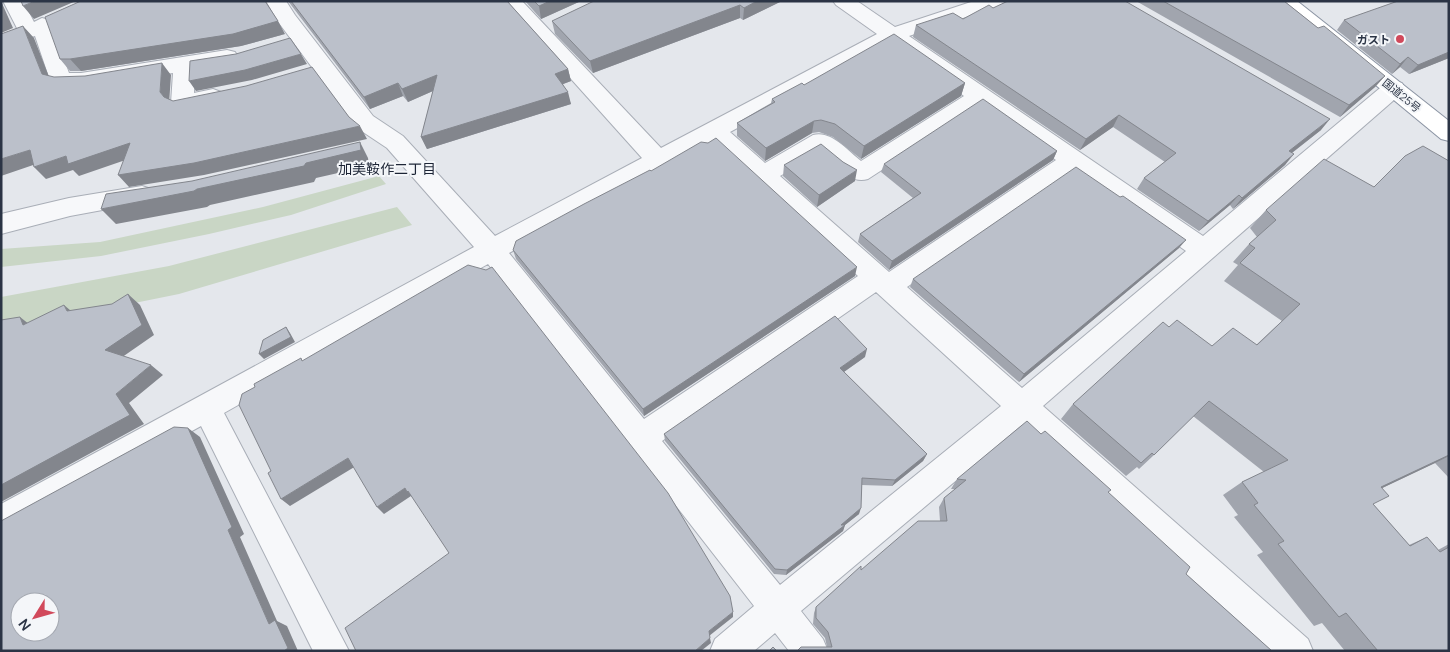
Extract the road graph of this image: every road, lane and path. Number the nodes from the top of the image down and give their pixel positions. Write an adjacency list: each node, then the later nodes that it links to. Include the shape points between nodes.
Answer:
1 (13, 1): 9 (street, via 34,29 61,80 81,80)
2 (276, 1): 15 (street, via 293,41 315,71 365,122)
3 (511, 1): 17 (street, via 546,27)
4 (843, 1): 7 (street)
5 (994, 1): 7 (street)
6 (1284, 1): 10 (highway, 国道25号)
7 (891, 35): 12 (street); 13 (street)
8 (250, 52): 9 (street)
9 (185, 64): 11 (street, via 182,103)
10 (1394, 88): 14 (highway, 国道25号); 23 (street, via 1336,126)
11 (235, 92)
12 (980, 96): 18 (street); 19 (street, via 860,173 821,141)
13 (715, 132): 17 (street); 19 (street)
14 (1449, 133)
15 (395, 142): 16 (street); 22 (street)
16 (366, 148)
17 (658, 160): 22 (street)
18 (1074, 160): 23 (street); 24 (street)
19 (763, 175): 24 (street)
20 (165, 192): 21 (street, via 69,207)
21 (1, 224)
22 (492, 250): 26 (street); 27 (street)
23 (1204, 250): 25 (street)
24 (882, 282): 25 (street); 27 (street)
25 (1021, 407): 29 (street); 33 (street)
26 (207, 409): 28 (street); 30 (street)
27 (642, 438): 29 (street)
28 (1, 521)
29 (777, 609): 31 (street); 32 (street)
30 (332, 651)
31 (727, 651)
32 (811, 651)
33 (1296, 651)

